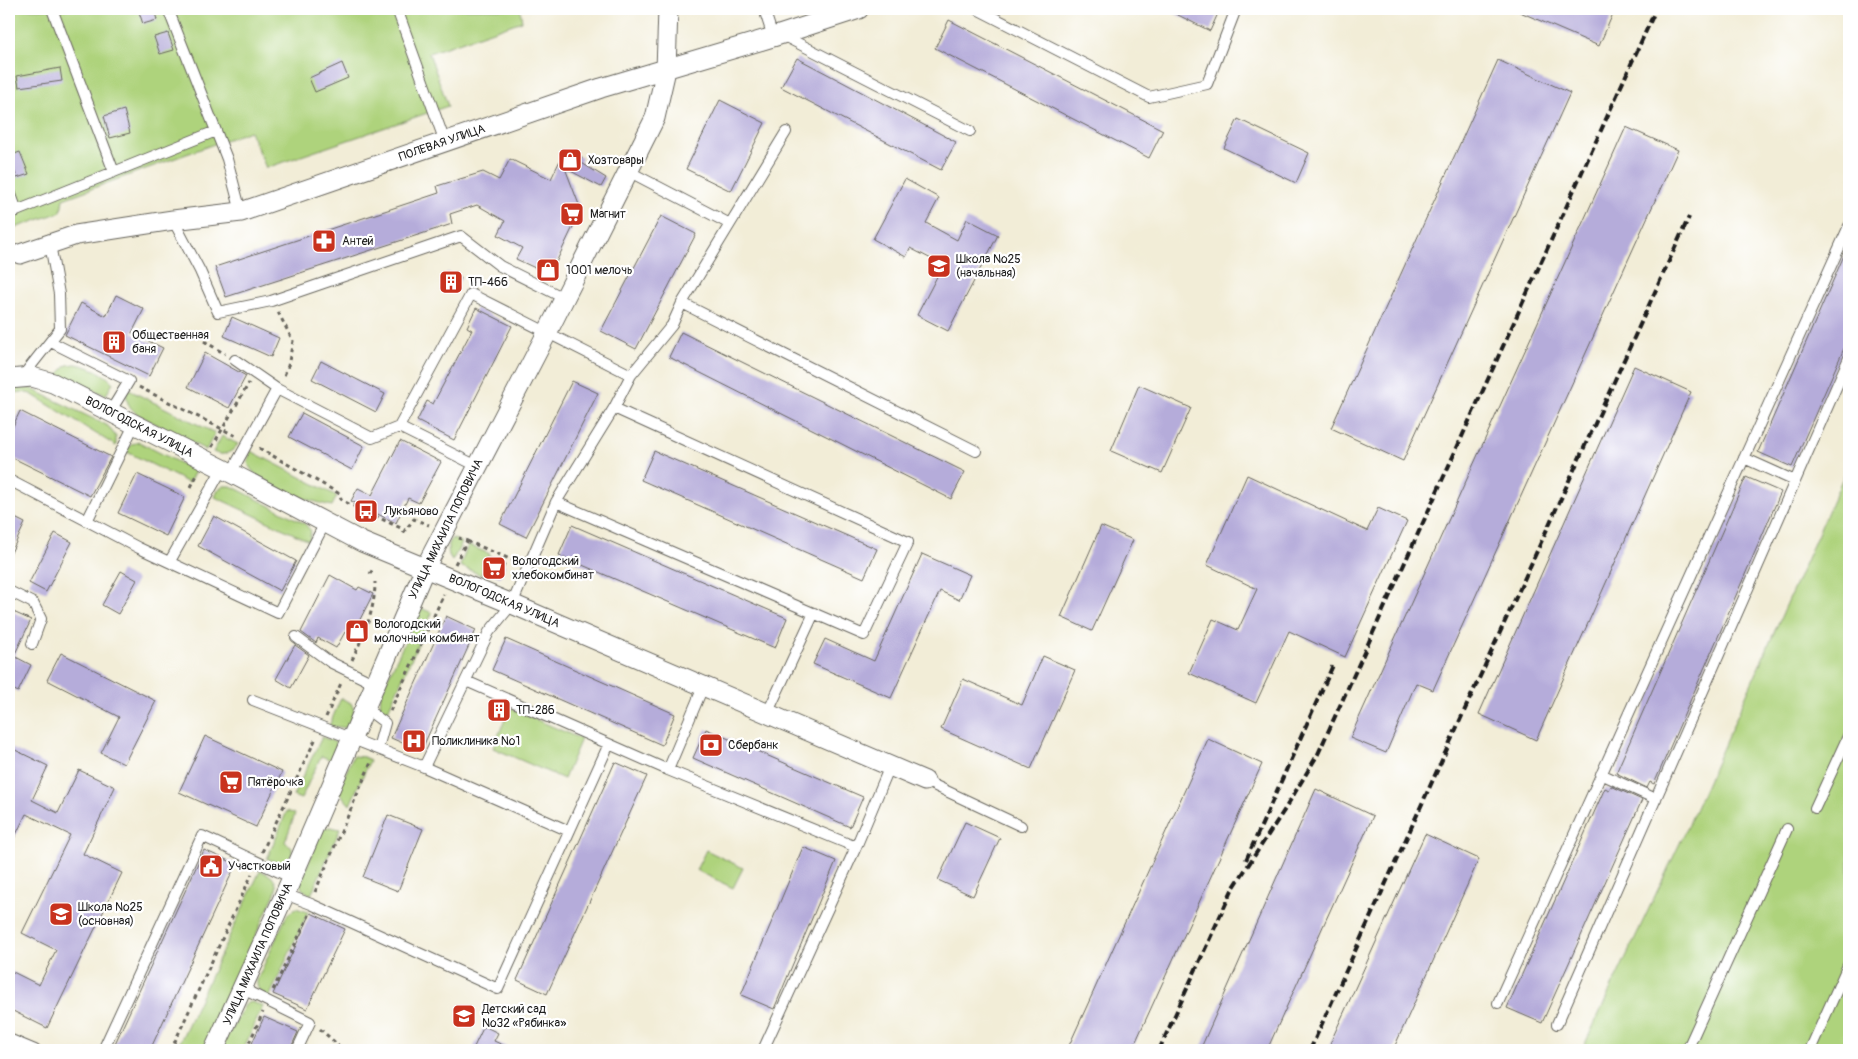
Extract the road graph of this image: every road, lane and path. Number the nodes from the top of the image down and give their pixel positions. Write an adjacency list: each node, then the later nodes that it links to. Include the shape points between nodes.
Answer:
1 (52, 9): 16 (lane)
2 (168, 9): 11 (lane)
3 (397, 9): 14 (lane)
4 (668, 9): 10 (street, УЛИЦА МИХАИЛА ПОПОВИЧА)
5 (764, 9): 9 (lane)
6 (859, 9): 9 (street, ПОЛЕВАЯ УЛИЦА)
7 (977, 9): 8 (lane, via 1150,97 1207,84)
8 (1236, 9)
9 (777, 36): 10 (street, ПОЛЕВАЯ УЛИЦА); 12 (lane)
10 (666, 70): 14 (street, ПОЛЕВАЯ УЛИЦА, via 600,88); 15 (street, УЛИЦА МИХАИЛА ПОПОВИЧА, via 655,118)
11 (216, 131): 16 (lane); 19 (lane, via 228,159)
12 (970, 131)
13 (786, 132): 21 (lane)
14 (445, 142): 19 (street, ПОЛЕВАЯ УЛИЦА)
15 (628, 171): 21 (lane); 25 (street, УЛИЦА МИХАИЛА ПОПОВИЧА)
16 (114, 172): 18 (lane)
17 (9, 189): 18 (lane)
18 (13, 212)
19 (241, 212): 20 (street, ПОЛЕВАЯ УЛИЦА)
20 (173, 220): 23 (street, ПОЛЕВАЯ УЛИЦА, via 76,235); 26 (lane, via 218,312)
21 (730, 224): 27 (lane)
22 (1849, 226): 46 (lane)
23 (50, 244): 24 (street, ПОЛЕВАЯ УЛИЦА); 30 (lane, via 61,311 60,329)
24 (20, 254)
25 (564, 298): 26 (lane, via 500,266 461,236); 28 (street, УЛИЦА МИХАИЛА ПОПОВИЧА)
26 (271, 301): 37 (path, via 293,341 288,366)
27 (682, 303): 34 (lane, via 672,325); 45 (lane)
28 (547, 333): 34 (lane); 41 (lane, via 471,294); 47 (street, УЛИЦА МИХАИЛА ПОПОВИЧА)
29 (204, 341): 32 (path)
30 (50, 342): 35 (lane); 36 (lane)
31 (1849, 358): 51 (lane)
32 (235, 360): 33 (lane)
33 (254, 373): 37 (lane); 42 (path)
34 (631, 375): 38 (lane)
35 (15, 378): 39 (street, ВОЛОГОДСКАЯ УЛИЦА, via 32,377 53,383)
36 (129, 381): 39 (lane); 42 (path)
37 (277, 389): 41 (lane, via 372,438); 43 (lane)
38 (614, 408): 53 (lane); 69 (lane, via 908,542 864,635)
39 (110, 412): 40 (street, ВОЛОГОДСКАЯ УЛИЦА)
40 (134, 425): 49 (street, ВОЛОГОДСКАЯ УЛИЦА); 54 (lane)
41 (399, 427): 47 (lane)
42 (222, 430): 43 (path); 44 (path)
43 (248, 442): 49 (lane); 56 (path, via 340,494 346,502 404,532 414,519)
44 (209, 451)
45 (976, 451)
46 (1744, 458): 51 (lane); 88 (lane)
47 (477, 466): 62 (street, УЛИЦА МИХАИЛА ПОПОВИЧА)
48 (199, 470): 52 (path)
49 (227, 471): 55 (street, ВОЛОГОДСКАЯ УЛИЦА); 59 (lane)
50 (9, 480): 54 (lane)
51 (1796, 481): 90 (lane)
52 (191, 487)
53 (556, 502): 61 (lane); 69 (lane)
54 (87, 521): 59 (lane)
55 (325, 523): 59 (lane, via 278,613); 62 (street, ВОЛОГОДСКАЯ УЛИЦА)
56 (432, 526)
57 (452, 534): 58 (path)
58 (467, 541): 60 (path); 61 (path)
59 (170, 562)
60 (454, 566)
61 (528, 566): 68 (lane)
62 (425, 568): 68 (street, ВОЛОГОДСКАЯ УЛИЦА); 74 (street, УЛИЦА МИХАИЛА ПОПОВИЧА)
63 (373, 569): 64 (path)
64 (370, 574)
65 (375, 582): 72 (path, via 375,599 367,627)
66 (445, 590): 79 (path)
67 (9, 591): 71 (lane, via 33,603 41,620)
68 (512, 604): 73 (lane, via 489,632); 75 (street, ВОЛОГОДСКАЯ УЛИЦА)
69 (814, 614): 78 (lane)
70 (296, 636): 72 (lane)
71 (32, 644)
72 (347, 672): 74 (lane); 80 (path)
73 (466, 680): 83 (lane); 86 (lane)
74 (375, 684): 77 (street, УЛИЦА МИХАИЛА ПОПОВИЧА)
75 (703, 687): 78 (street, ВОЛОГОДСКАЯ УЛИЦА); 87 (lane)
76 (253, 700): 80 (lane)
77 (365, 708): 79 (lane); 82 (street, УЛИЦА МИХАИЛА ПОПОВИЧА)
78 (767, 714): 85 (street, ВОЛОГОДСКАЯ УЛИЦА)
79 (386, 723): 84 (lane)
80 (322, 727): 82 (lane); 96 (path)
81 (1849, 734): 91 (lane)
82 (352, 738): 84 (lane); 97 (street, УЛИЦА МИХАИЛА ПОПОВИЧА)
83 (608, 744): 87 (lane); 94 (lane)
84 (378, 748): 86 (lane); 98 (path)
85 (890, 766): 89 (street, ВОЛОГОДСКАЯ УЛИЦА); 95 (lane)
86 (424, 767): 94 (lane)
87 (668, 770): 95 (lane)
88 (1601, 774): 90 (lane); 102 (lane)
89 (925, 781): 92 (lane)
90 (1656, 799): 104 (lane)
91 (1815, 808)
92 (1021, 826)
93 (1787, 829): 114 (lane)
94 (569, 831): 98 (lane, via 498,989)
95 (856, 847): 113 (lane)
96 (257, 862): 97 (lane); 107 (lane, via 202,836); 108 (path)
97 (288, 886): 98 (lane); 100 (street, УЛИЦА МИХАИЛА ПОПОВИЧА)
98 (311, 904): 101 (path, via 312,908)
99 (1849, 963): 115 (lane)
100 (243, 989): 101 (lane); 109 (street, УЛИЦА МИХАИЛА ПОПОВИЧА)
101 (268, 1001): 103 (lane); 110 (path)
102 (1498, 1003)
103 (310, 1022): 111 (lane); 112 (path, via 338,1044)
104 (1558, 1024)
105 (9, 1039): 106 (lane)
106 (35, 1050)
107 (103, 1050)
108 (171, 1050)
109 (214, 1050)
110 (246, 1050)
111 (297, 1050)
112 (339, 1050)
113 (763, 1050)
114 (1687, 1050)
115 (1810, 1050)

